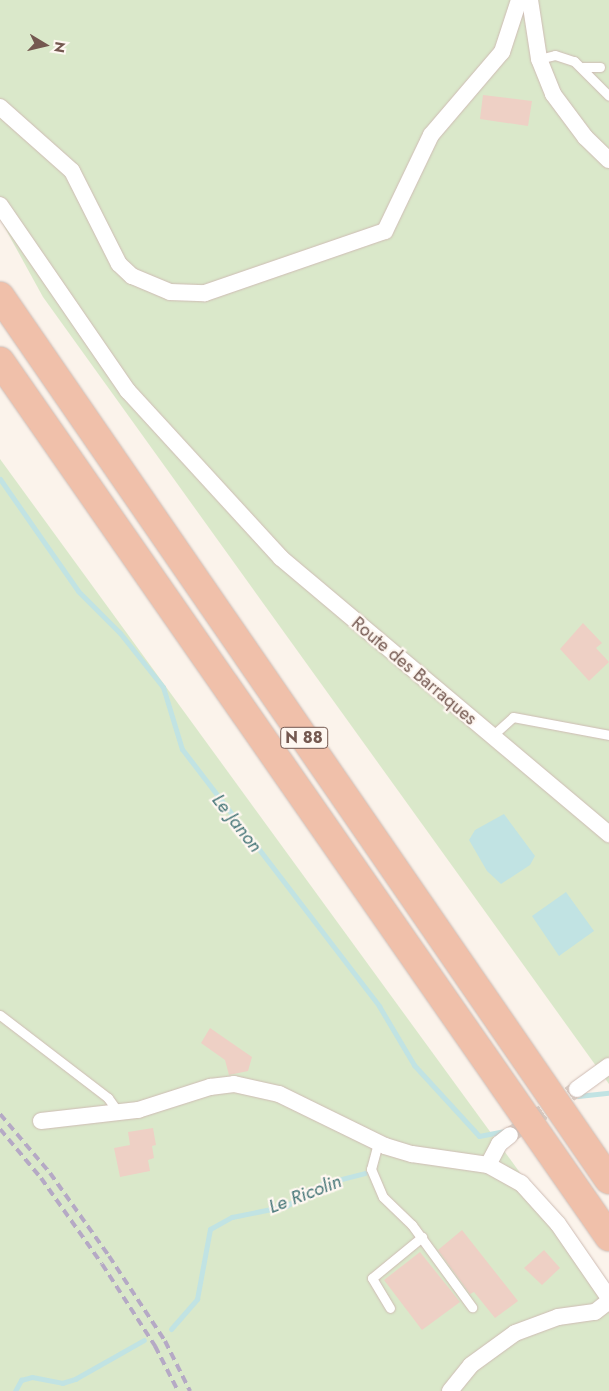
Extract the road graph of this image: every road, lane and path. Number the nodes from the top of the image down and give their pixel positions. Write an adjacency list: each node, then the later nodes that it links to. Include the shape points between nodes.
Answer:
1 (520, 0): 7 (street, via 502,52 431,135 385,231 205,293 170,292 132,276 119,264 72,171)
2 (530, 0): 3 (street)
3 (539, 59): 4 (lane, via 564,57); 8 (street, via 553,94 569,118)
4 (583, 67): 5 (lane); 6 (lane)
5 (600, 67)
6 (609, 96)
7 (0, 107)
8 (609, 160)
9 (0, 205): 13 (street, Route des Barraques, via 128,391 226,502 281,558)
10 (0, 296): 23 (highway, N 88)
11 (0, 360): 25 (highway, N 88)
12 (609, 735): 13 (lane, via 522,717 506,721)
13 (492, 736): 14 (street, Route des Barraques)
14 (609, 834)
15 (0, 1014): 18 (lane, via 108,1098)
16 (609, 1066): 17 (street)
17 (577, 1089)
18 (119, 1114): 19 (street); 21 (street, via 210,1087 234,1084 301,1102)
19 (41, 1121)
20 (510, 1135): 22 (street, via 499,1144)
21 (378, 1143): 22 (street, via 412,1154); 24 (lane, via 371,1169 378,1188)
22 (488, 1165): 26 (street, via 521,1183 539,1199)
23 (609, 1180)
24 (422, 1237): 27 (lane); 28 (lane, via 372,1278)
25 (609, 1237)
26 (609, 1300): 29 (street, via 594,1312 558,1317 515,1333 472,1365)
27 (472, 1307)
28 (390, 1308)
29 (450, 1391)

